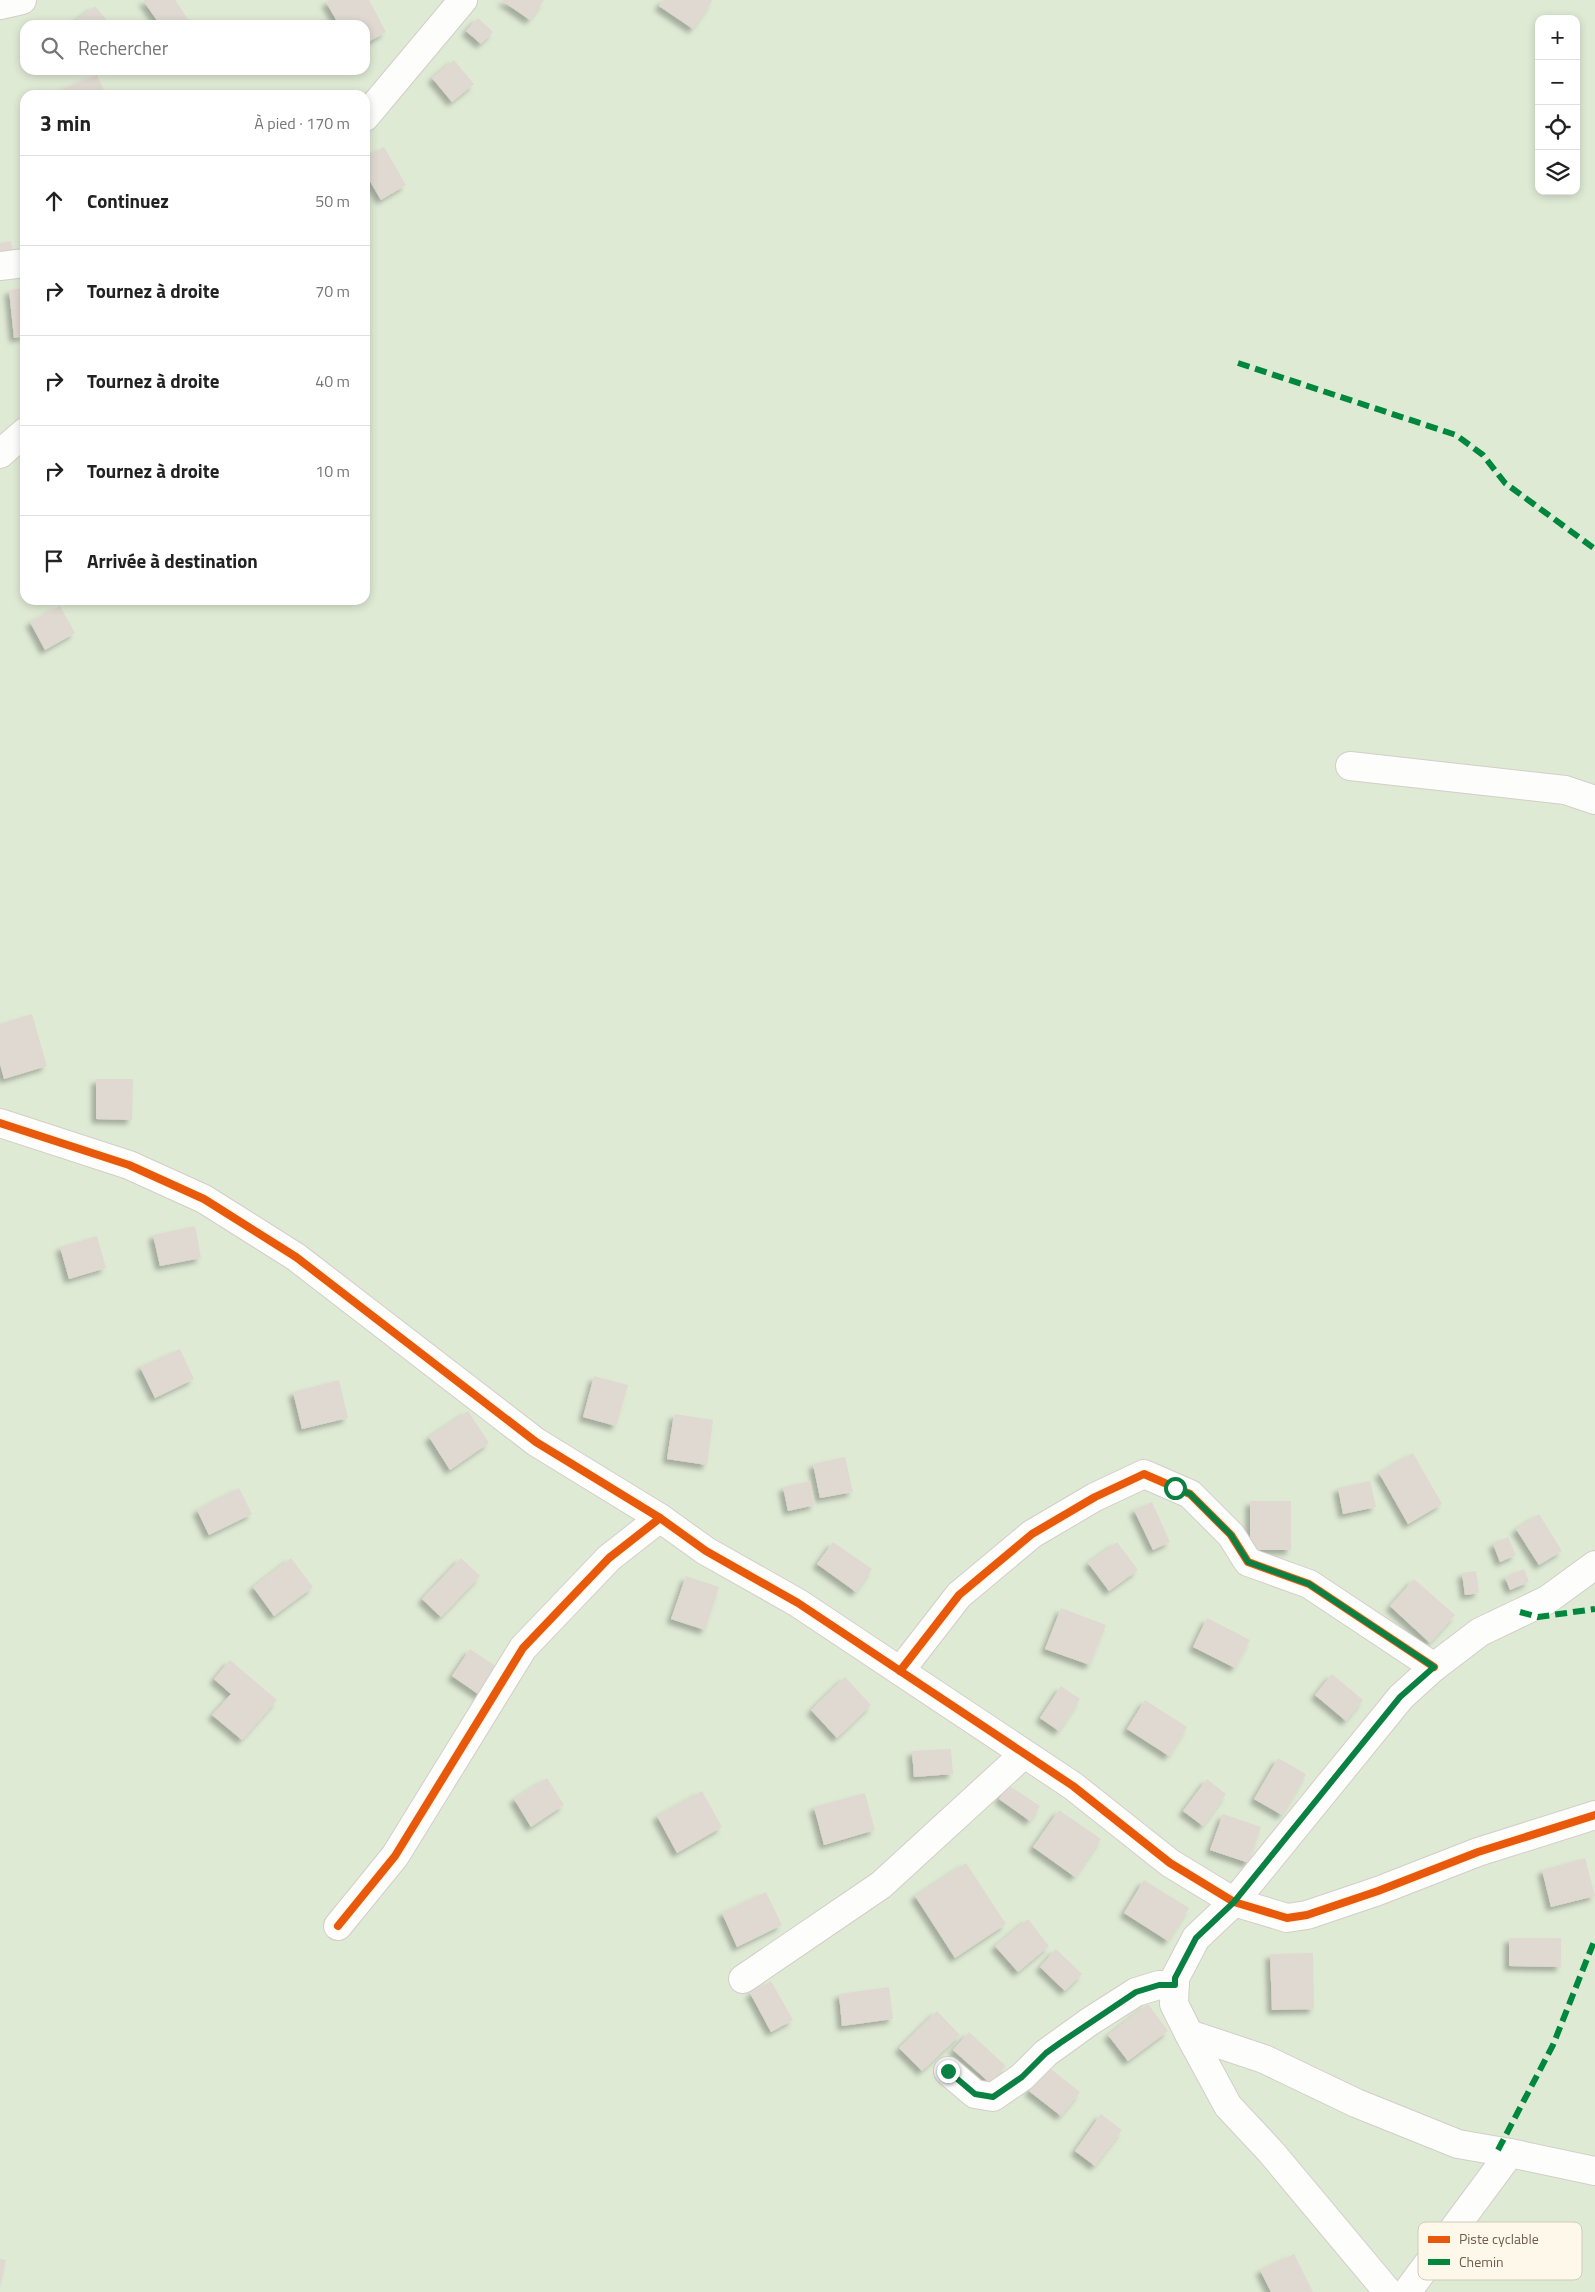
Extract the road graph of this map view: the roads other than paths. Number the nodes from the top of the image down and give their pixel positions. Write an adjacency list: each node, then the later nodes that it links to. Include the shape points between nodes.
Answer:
1 (22, 0): 3 (street)
2 (463, 0): 4 (street)
3 (0, 5)
4 (370, 111)
5 (20, 264): 6 (street)
6 (0, 266)
7 (20, 436): 8 (street)
8 (0, 454)
9 (1350, 766): 10 (street, via 1565,790)
10 (1595, 800)
11 (0, 1123): 12 (street, via 129,1165 204,1199 296,1257 536,1442)
12 (660, 1518): 15 (street, via 706,1551 798,1603); 19 (street, via 609,1558 523,1648 395,1856)
13 (1595, 1565): 14 (street, via 1547,1600 1480,1632)
14 (1434, 1667): 15 (street, via 1309,1584 1248,1562 1231,1535 1190,1494 1144,1474 1096,1496 1032,1534 959,1595); 18 (street, via 1400,1697)
15 (900, 1671): 16 (street)
16 (1024, 1754): 18 (street, via 1073,1786 1170,1863); 20 (street, via 881,1885)
17 (1595, 1815): 18 (street, via 1478,1852 1378,1892 1307,1915 1286,1918)
18 (1234, 1902): 21 (street, via 1196,1938 1175,1978)
19 (338, 1926)
20 (743, 1979)
21 (1175, 1985): 22 (street, via 1174,2004); 23 (street, via 1159,1985 1136,1992 1046,2053 1022,2077 993,2097 975,2094)
22 (1189, 2034): 24 (street, via 1264,2059 1356,2103 1458,2144); 28 (street, via 1228,2106 1271,2152)
23 (948, 2071)
24 (1510, 2153): 25 (street); 26 (street)
25 (1595, 2171)
26 (1459, 2222)
27 (1418, 2277): 29 (street)
28 (1388, 2292)
29 (1407, 2292)

